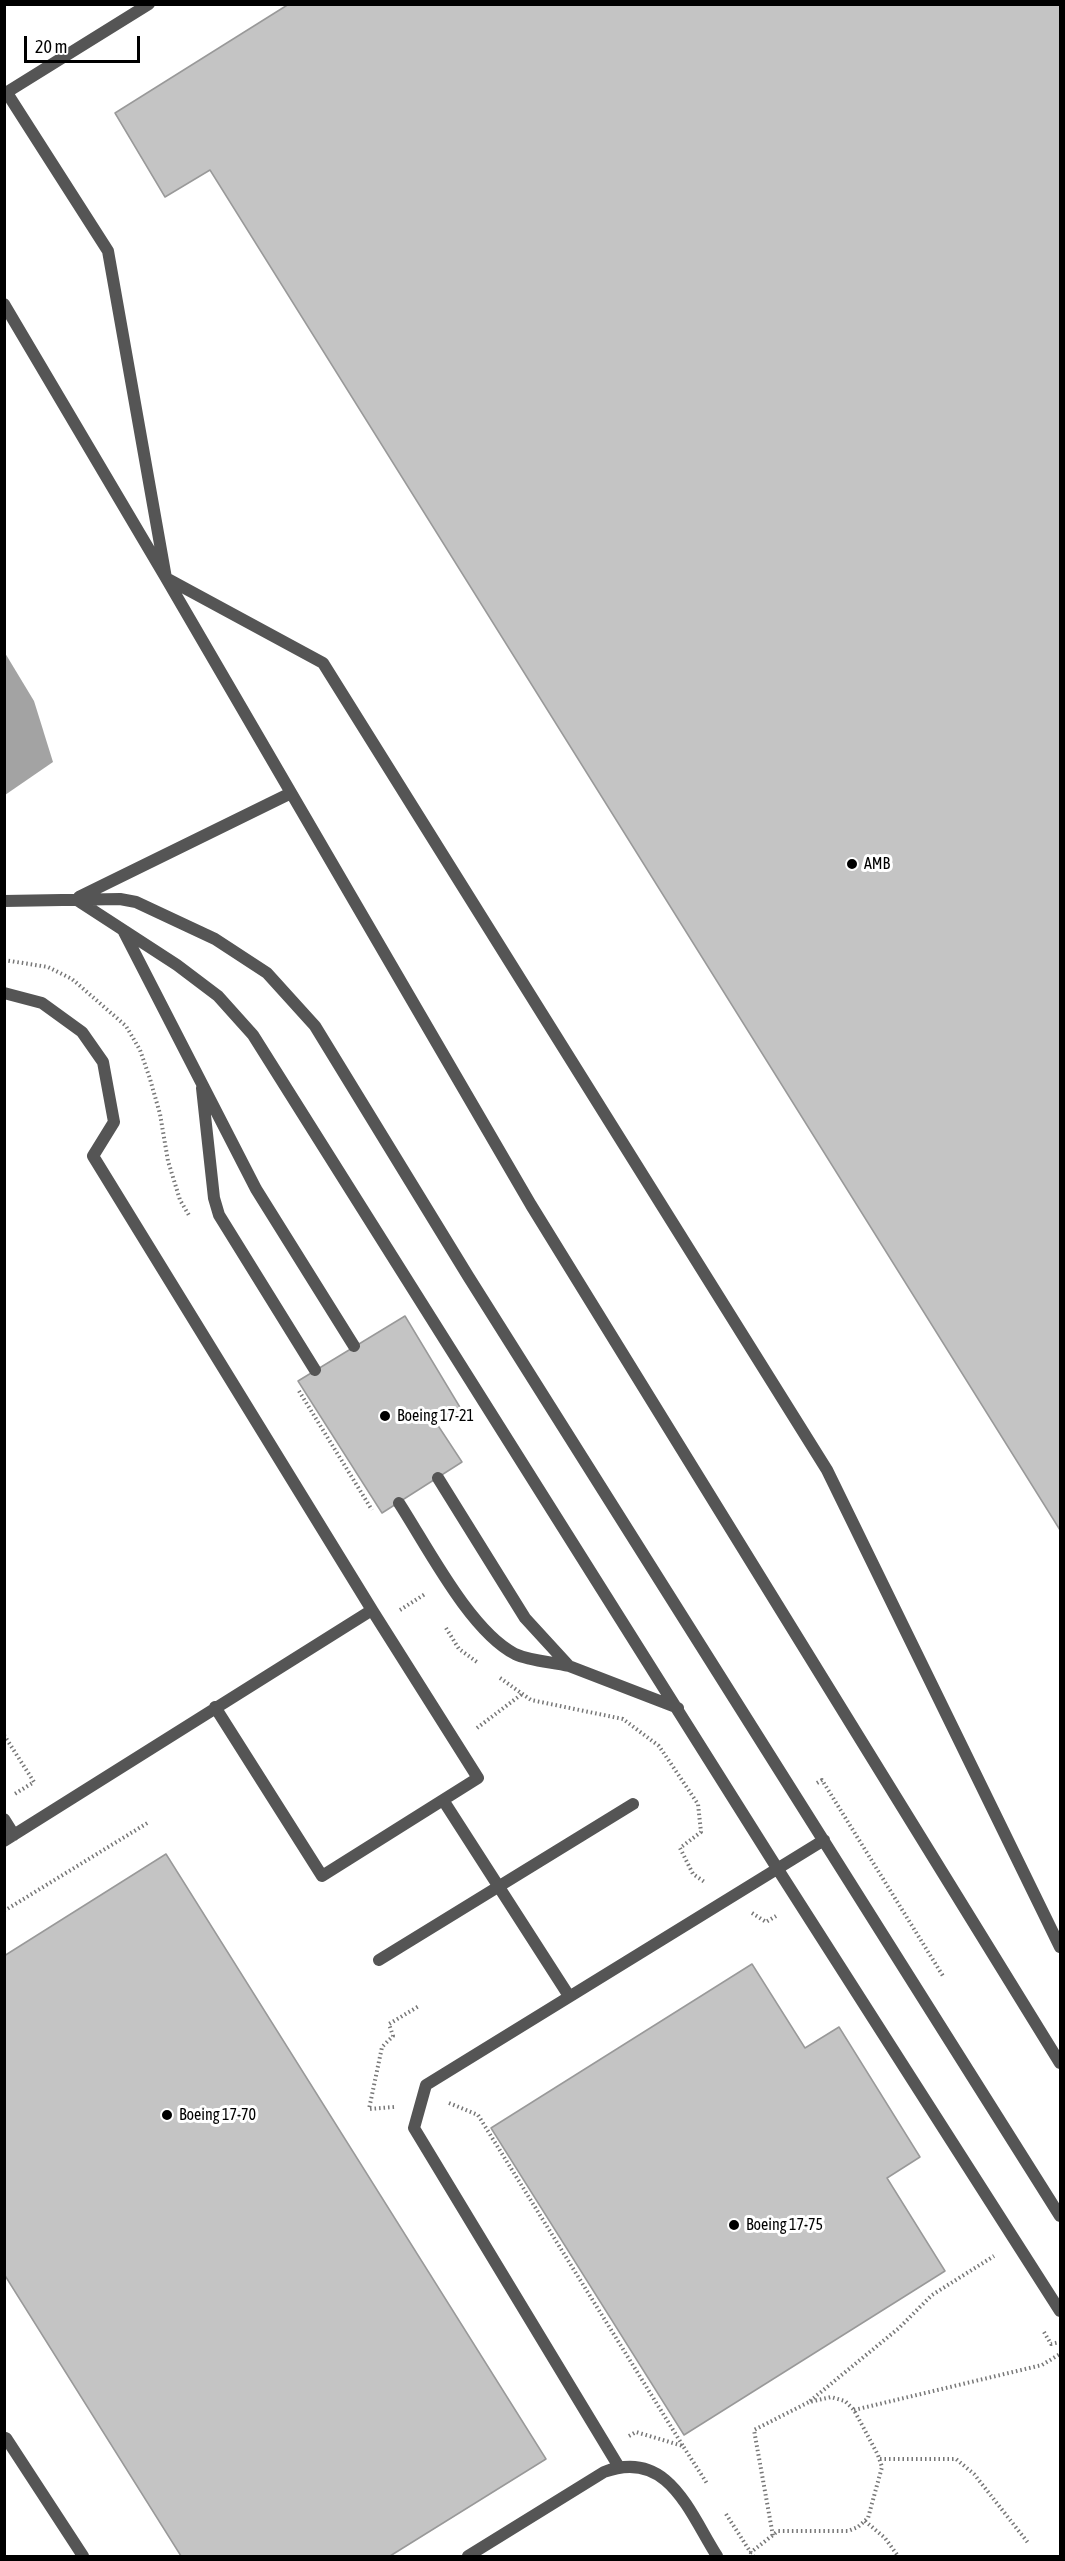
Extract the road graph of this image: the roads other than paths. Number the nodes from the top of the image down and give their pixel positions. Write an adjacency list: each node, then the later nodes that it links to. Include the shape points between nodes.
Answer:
1 (149, 4): 2 (lane)
2 (6, 93): 4 (lane, via 108,251)
3 (4, 304): 4 (lane)
4 (166, 578): 5 (lane); 26 (lane, via 323,663 826,1470)
5 (291, 793): 6 (lane); 30 (lane, via 537,1215)
6 (76, 899): 7 (lane); 8 (lane); 23 (lane, via 136,902 215,939 267,973 315,1026)
7 (4, 901)
8 (123, 931): 10 (lane); 18 (lane, via 218,996 253,1035)
9 (4, 993): 15 (lane, via 42,1003 82,1032 103,1062 114,1122 93,1156)
10 (201, 1081): 11 (lane, via 256,1189); 12 (lane, via 219,1215)
11 (354, 1346)
12 (315, 1370)
13 (438, 1478): 16 (lane, via 525,1618)
14 (399, 1503): 16 (lane, via 476,1622 495,1642 517,1655)
15 (372, 1610): 17 (lane); 19 (lane, via 478,1778)
16 (569, 1666): 18 (lane)
17 (215, 1707): 19 (lane, via 322,1876); 22 (lane)
18 (678, 1708): 24 (lane)
19 (443, 1800): 25 (lane)
20 (633, 1804): 25 (lane)
21 (4, 1819): 22 (lane)
22 (9, 1838)
23 (824, 1840): 24 (lane); 31 (lane)
24 (777, 1868): 29 (lane); 32 (lane)
25 (498, 1887): 28 (lane); 29 (lane)
26 (1057, 1930): 27 (lane)
27 (1060, 1947)
28 (379, 1960)
29 (568, 1996): 34 (lane, via 426,2085 414,2128)
30 (1060, 2063)
31 (1060, 2216)
32 (1060, 2311)
33 (6, 2438): 35 (lane)
34 (619, 2466): 36 (lane); 37 (lane, via 635,2465 664,2477)
35 (83, 2556)
36 (468, 2556)
37 (717, 2556)

